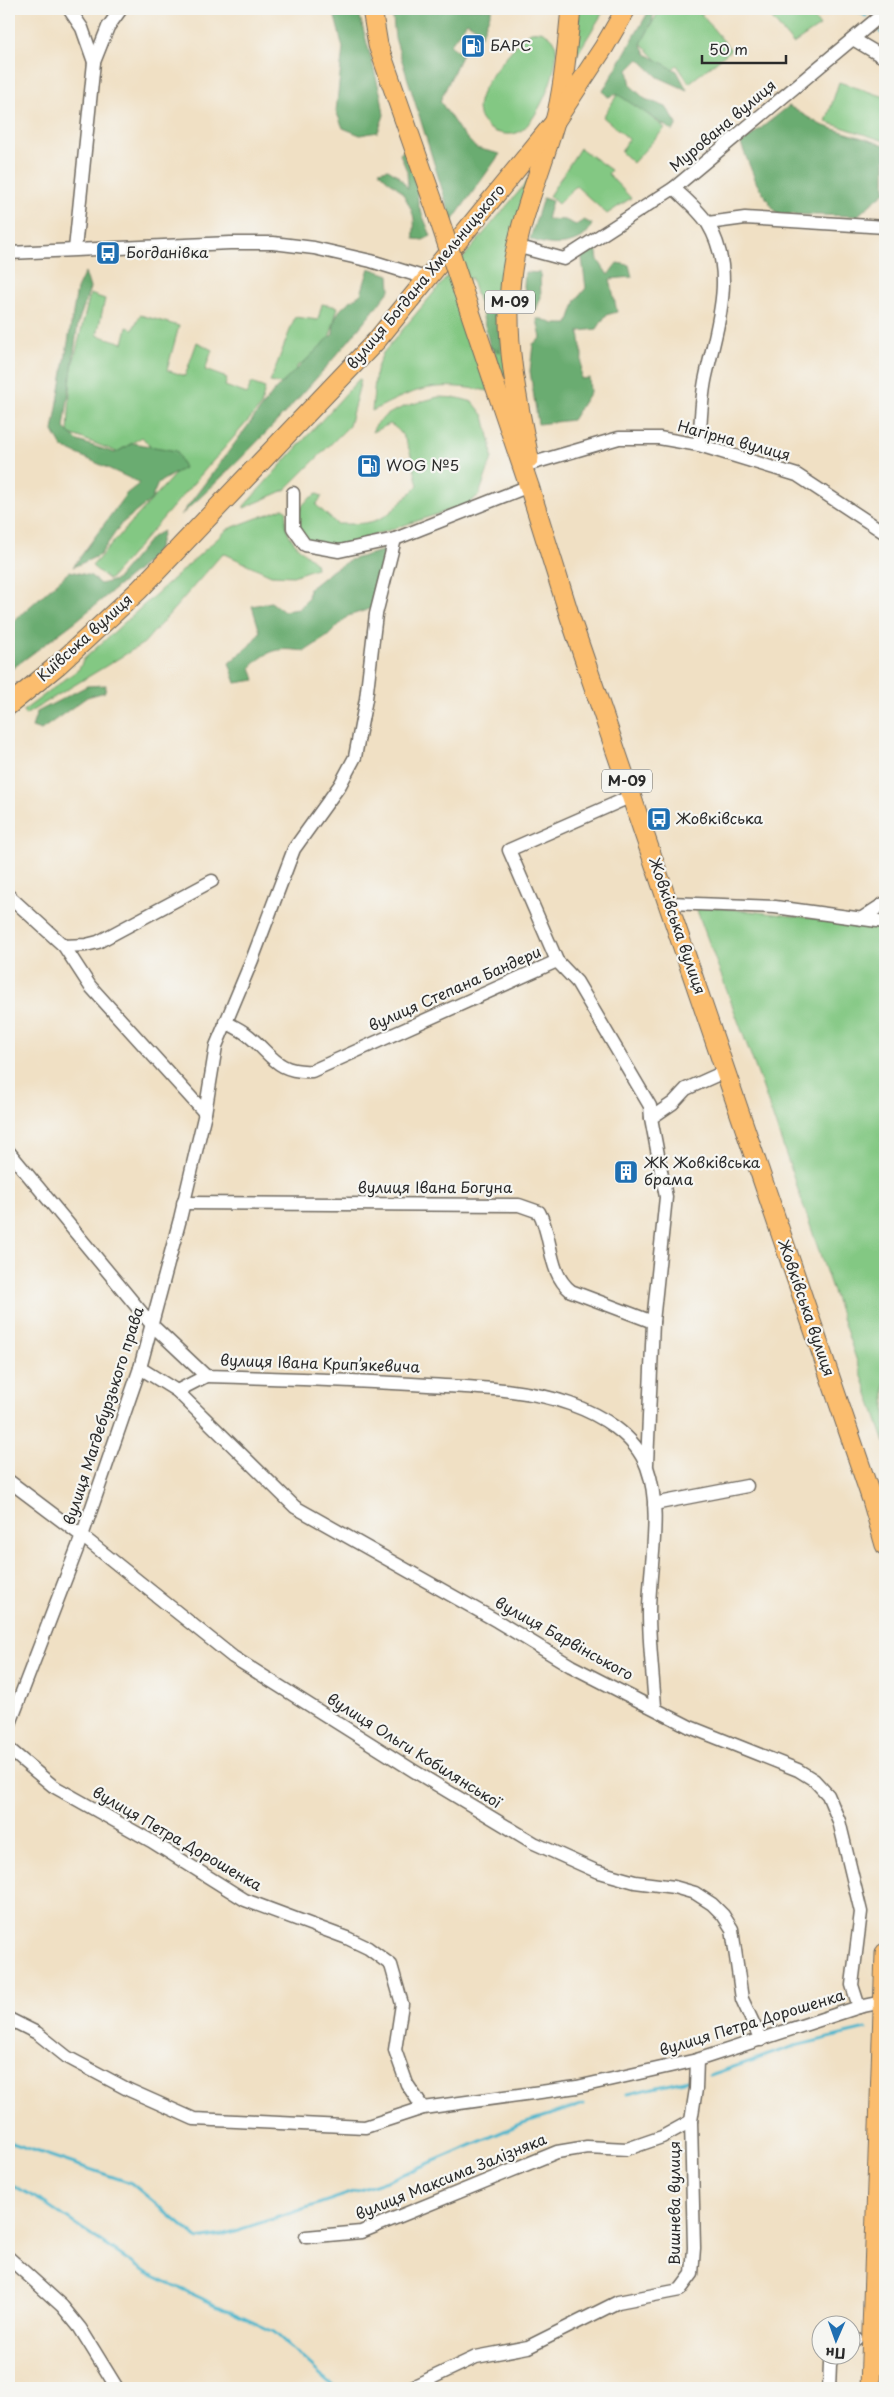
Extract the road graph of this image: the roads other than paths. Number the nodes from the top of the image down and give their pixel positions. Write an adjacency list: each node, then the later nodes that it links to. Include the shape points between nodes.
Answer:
1 (69, 9): 9 (street, via 82,28)
2 (121, 9): 9 (street, via 108,27)
3 (372, 9): 20 (highway, М-09, bridge, via 378,45)
4 (571, 9): 10 (highway)
5 (626, 9): 10 (highway, вулиця Богдана Хмельницького / М-09)
6 (878, 13): 7 (street, Мурована вулиця)
7 (853, 39): 8 (street); 11 (street, Мурована вулиця)
8 (885, 58)
9 (94, 62): 15 (street)
10 (554, 123): 14 (highway, М-09); 17 (highway, вулиця Богдана Хмельницького)
11 (674, 188): 12 (street, Мурована вулиця); 14 (street, Мурована вулиця, via 564,259)
12 (708, 223): 13 (street, via 745,218); 18 (street, Мурована вулиця, via 722,257 724,272 706,378)
13 (885, 228)
14 (516, 246): 19 (highway, М-09, via 509,325 514,380)
15 (75, 249): 16 (street); 17 (street, via 273,243 371,261)
16 (9, 253)
17 (429, 279): 24 (highway, вулиця Богдана Хмельницького, via 377,340)
18 (699, 445): 19 (street, Нагірна вулиця, via 659,438 619,438); 22 (street, Нагірна вулиця, via 797,475)
19 (530, 464): 20 (highway, М-09)
20 (529, 486): 23 (street); 26 (highway, М-09)
21 (293, 493): 23 (street, via 293,528 306,545 339,551)
22 (885, 534)
23 (395, 539): 35 (street, via 376,614 355,757 340,785 294,849)
24 (139, 590): 25 (highway, Київська вулиця)
25 (9, 705)
26 (632, 796): 30 (highway, Жовківська вулиця / М-09); 34 (street, вулиця Степана Бандери, via 509,850)
27 (212, 881): 33 (street, via 98,942)
28 (9, 896): 33 (street)
29 (885, 902): 31 (street)
30 (669, 903): 31 (street, via 775,907); 36 (highway, Жовківська вулиця / М-09)
31 (862, 918): 32 (street)
32 (885, 922)
33 (64, 946): 37 (street, via 90,986)
34 (556, 961): 35 (street, вулиця Степана Бандери, via 312,1070 294,1072 279,1064 248,1035); 38 (street, via 577,982 650,1106)
35 (225, 1022): 37 (street, вулиця Магдебурзького права, via 216,1046)
36 (726, 1071): 38 (street, via 686,1089); 51 (highway, Жовківська вулиця / М-09)
37 (205, 1113): 40 (street, вулиця Магдебурзького права)
38 (651, 1118): 41 (street, via 666,1198)
39 (9, 1152): 42 (street, вулиця Івана Крипʼякевича)
40 (183, 1204): 41 (street, вулиця Івана Богуна, via 519,1205 539,1212 560,1283); 42 (street, вулиця Магдебурзького права)
41 (653, 1322): 46 (street, вулиця Івана Крипʼякевича)
42 (152, 1325): 43 (street, вулиця Магдебурзького права); 44 (street, вулиця Івана Крипʼякевича)
43 (140, 1368): 45 (street, вулиця Барвінського); 50 (street, вулиця Магдебурзького права)
44 (206, 1376): 45 (street); 46 (street, вулиця Івана Крипʼякевича, via 472,1387 537,1395 570,1404 618,1429 635,1445)
45 (177, 1391): 52 (street, вулиця Барвінського, via 295,1508 498,1621 571,1666)
46 (646, 1465): 49 (street, вулиця Івана Крипʼякевича)
47 (9, 1480): 50 (street, вулиця Ольги Кобилянської)
48 (747, 1486): 49 (street)
49 (654, 1504): 52 (street, вулиця Івана Крипʼякевича, via 649,1614)
50 (82, 1536): 53 (street, вулиця Магдебурзького права); 59 (street, вулиця Ольги Кобилянської, via 233,1657 534,1843 596,1872 681,1889 712,1904 732,1929 742,1999)
51 (885, 1545)
52 (655, 1707): 57 (street, вулиця Барвінського, via 690,1727 798,1770 828,1794 839,1821 861,1912 852,1985)
53 (9, 1726)
54 (9, 1749): 61 (street, вулиця Петра Дорошенка, via 53,1786 151,1841 245,1900 348,1938 391,1965 402,2004 395,2050 406,2084)
55 (885, 1953): 56 (highway)
56 (883, 2002): 57 (street, вулиця Петра Дорошенка); 65 (highway)
57 (859, 2007): 59 (street, вулиця Петра Дорошенка)
58 (9, 2019): 61 (street, вулиця Петра Дорошенка, via 36,2033 66,2057 194,2120 365,2128)
59 (761, 2040): 60 (street, вулиця Петра Дорошенка)
60 (697, 2060): 61 (street, вулиця Петра Дорошенка, via 576,2087); 62 (street, Вишнева вулиця)
61 (423, 2108)
62 (691, 2121): 63 (street, вулиця Максима Залізняка, via 662,2137 627,2149 586,2148 557,2152 361,2232); 68 (street, Вишнева вулиця, via 692,2274 680,2290 618,2302 528,2347 476,2357)
63 (306, 2237)
64 (9, 2258): 67 (street, via 62,2306 80,2328)
65 (870, 2337): 70 (highway)
66 (830, 2364): 69 (street)
67 (116, 2388)
68 (410, 2388)
69 (829, 2388)
70 (870, 2388)

